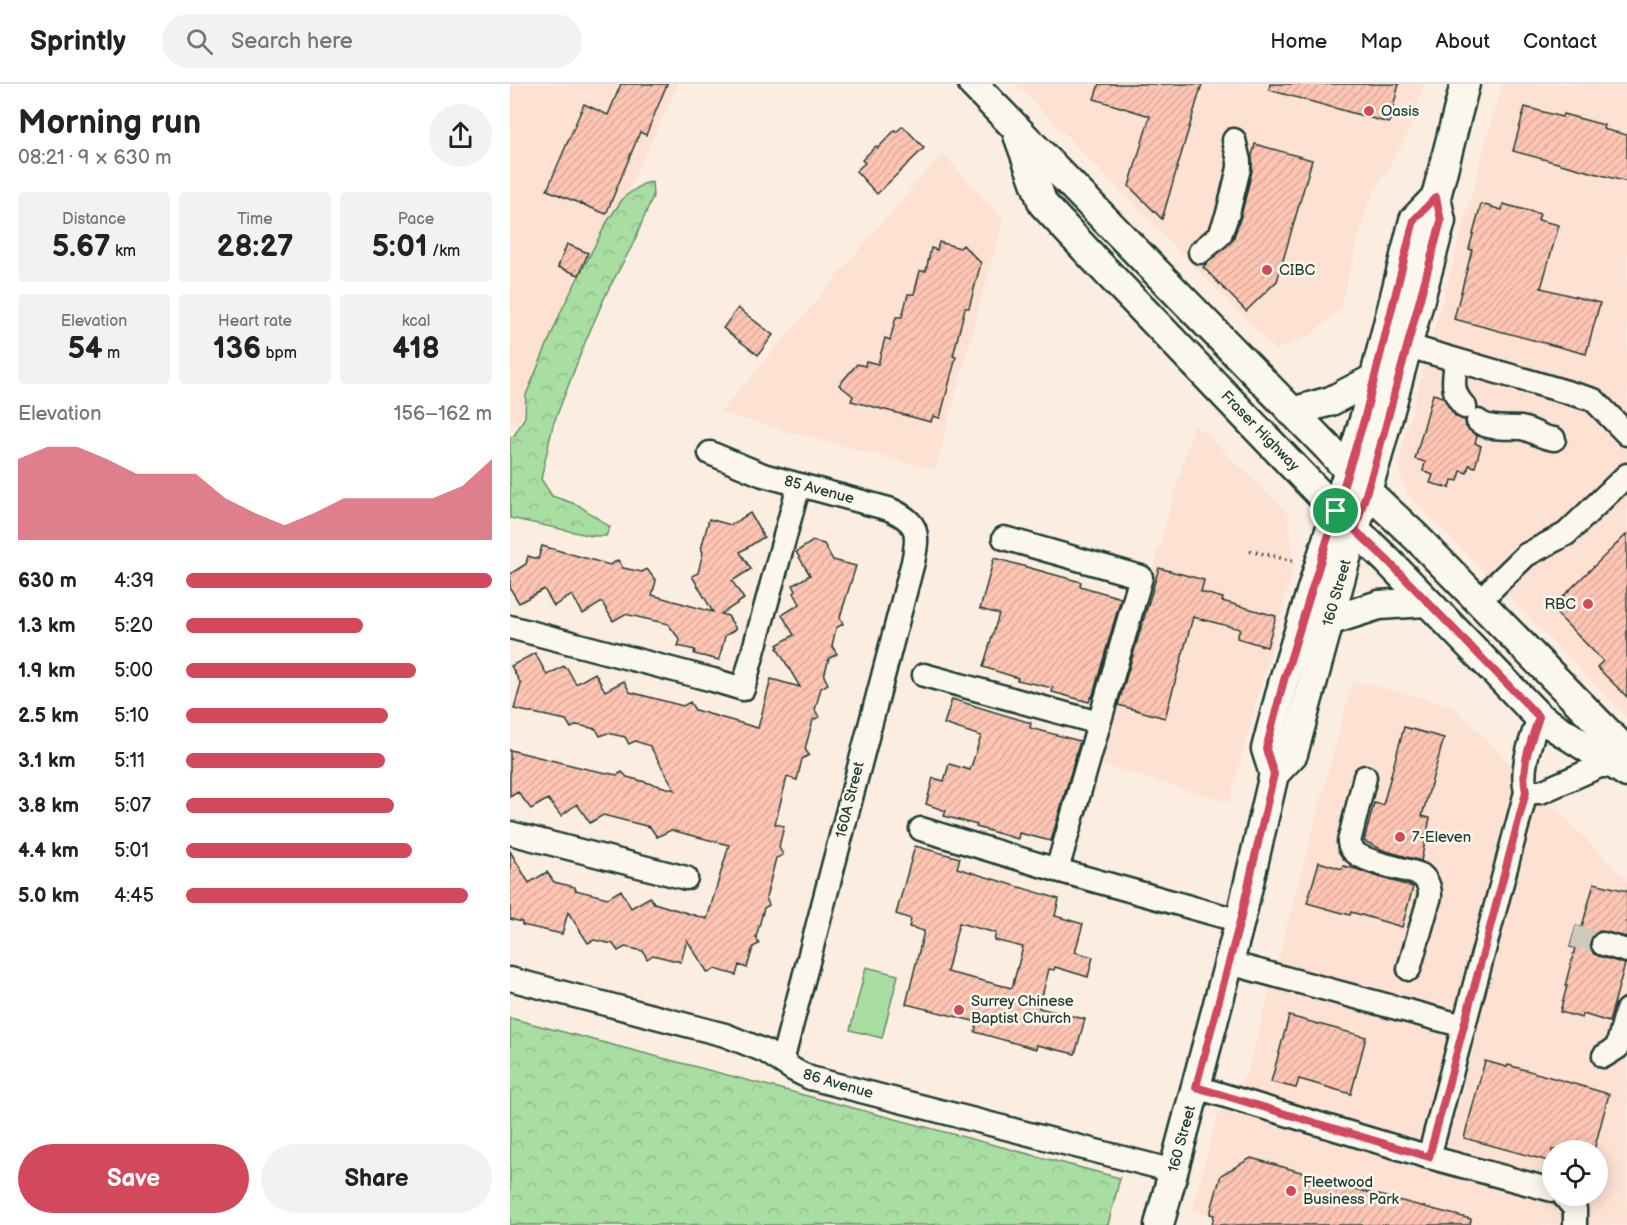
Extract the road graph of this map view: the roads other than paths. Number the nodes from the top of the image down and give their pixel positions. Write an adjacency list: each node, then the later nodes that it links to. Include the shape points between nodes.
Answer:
1 (973, 84): 3 (main road, Fraser Highway)
2 (1465, 84): 5 (main road, 160 Street)
3 (1016, 127): 10 (main road, Fraser Highway); 17 (main road, Fraser Highway, via 1042,204)
4 (1234, 140): 6 (street, via 1239,168 1228,213 1220,235)
5 (1436, 197): 7 (main road, 160 Street, via 1441,221); 9 (main road, 160 Street, via 1414,220)
6 (1200, 252)
7 (1408, 346): 8 (street); 15 (main road, 160 Street)
8 (1456, 361): 11 (street, via 1594,400); 12 (street, via 1453,389 1457,399 1486,426 1528,429)
9 (1373, 379): 10 (main road, via 1331,401); 15 (main road, 160 Street)
10 (1292, 412): 15 (main road, Fraser Highway)
11 (1627, 434)
12 (1554, 439)
13 (710, 453): 16 (street, 85 Avenue)
14 (1627, 475): 21 (street, via 1566,534 1526,555)
15 (1358, 481): 17 (main road, 160 Street); 21 (main road, Fraser Highway)
16 (799, 485): 18 (street, 85 Avenue, via 897,513 910,521); 23 (street, via 743,689)
17 (1346, 520): 20 (main road, Fraser Highway); 22 (main road, 160 Street); 28 (main road, 160 Street, via 1284,680 1266,749)
18 (916, 538): 44 (street, 160A Street, via 913,562)
19 (1004, 538): 26 (street, via 1141,577)
20 (1426, 602): 22 (main road, via 1379,605); 25 (main road, Fraser Highway)
21 (1478, 602): 27 (main road, Fraser Highway)
22 (1329, 621): 28 (main road, 160 Street, via 1293,754)
23 (510, 627)
24 (924, 675): 26 (street)
25 (1539, 717): 27 (main road, Fraser Highway); 30 (street, via 1526,761)
26 (1099, 723): 33 (street)
27 (1623, 764): 30 (street, via 1600,766 1541,792)
28 (1274, 774): 35 (main road, 160 Street)
29 (1365, 777): 39 (street, via 1349,847 1359,857 1420,874 1430,887)
30 (1526, 792): 42 (street)
31 (921, 829): 33 (street)
32 (510, 833): 34 (street)
33 (1057, 870): 35 (street)
34 (686, 878)
35 (1240, 921): 38 (main road, 160 Street)
36 (1603, 944): 37 (street)
37 (1627, 951)
38 (1229, 963): 42 (street); 45 (main road, 160 Street)
39 (1408, 969)
40 (510, 979): 44 (street, 86 Avenue, via 702,1027 748,1043)
41 (1627, 1010): 43 (street, via 1617,1048)
42 (1464, 1026): 46 (street)
43 (1604, 1056)
44 (782, 1061): 47 (street, 86 Avenue, via 810,1078)
45 (1196, 1087): 46 (street); 47 (main road, 160 Street)
46 (1429, 1157): 48 (street)
47 (1174, 1171): 50 (main road, 160 Street)
48 (1542, 1187)
49 (1572, 1206): 51 (street)
50 (1159, 1225)
51 (1575, 1225)

